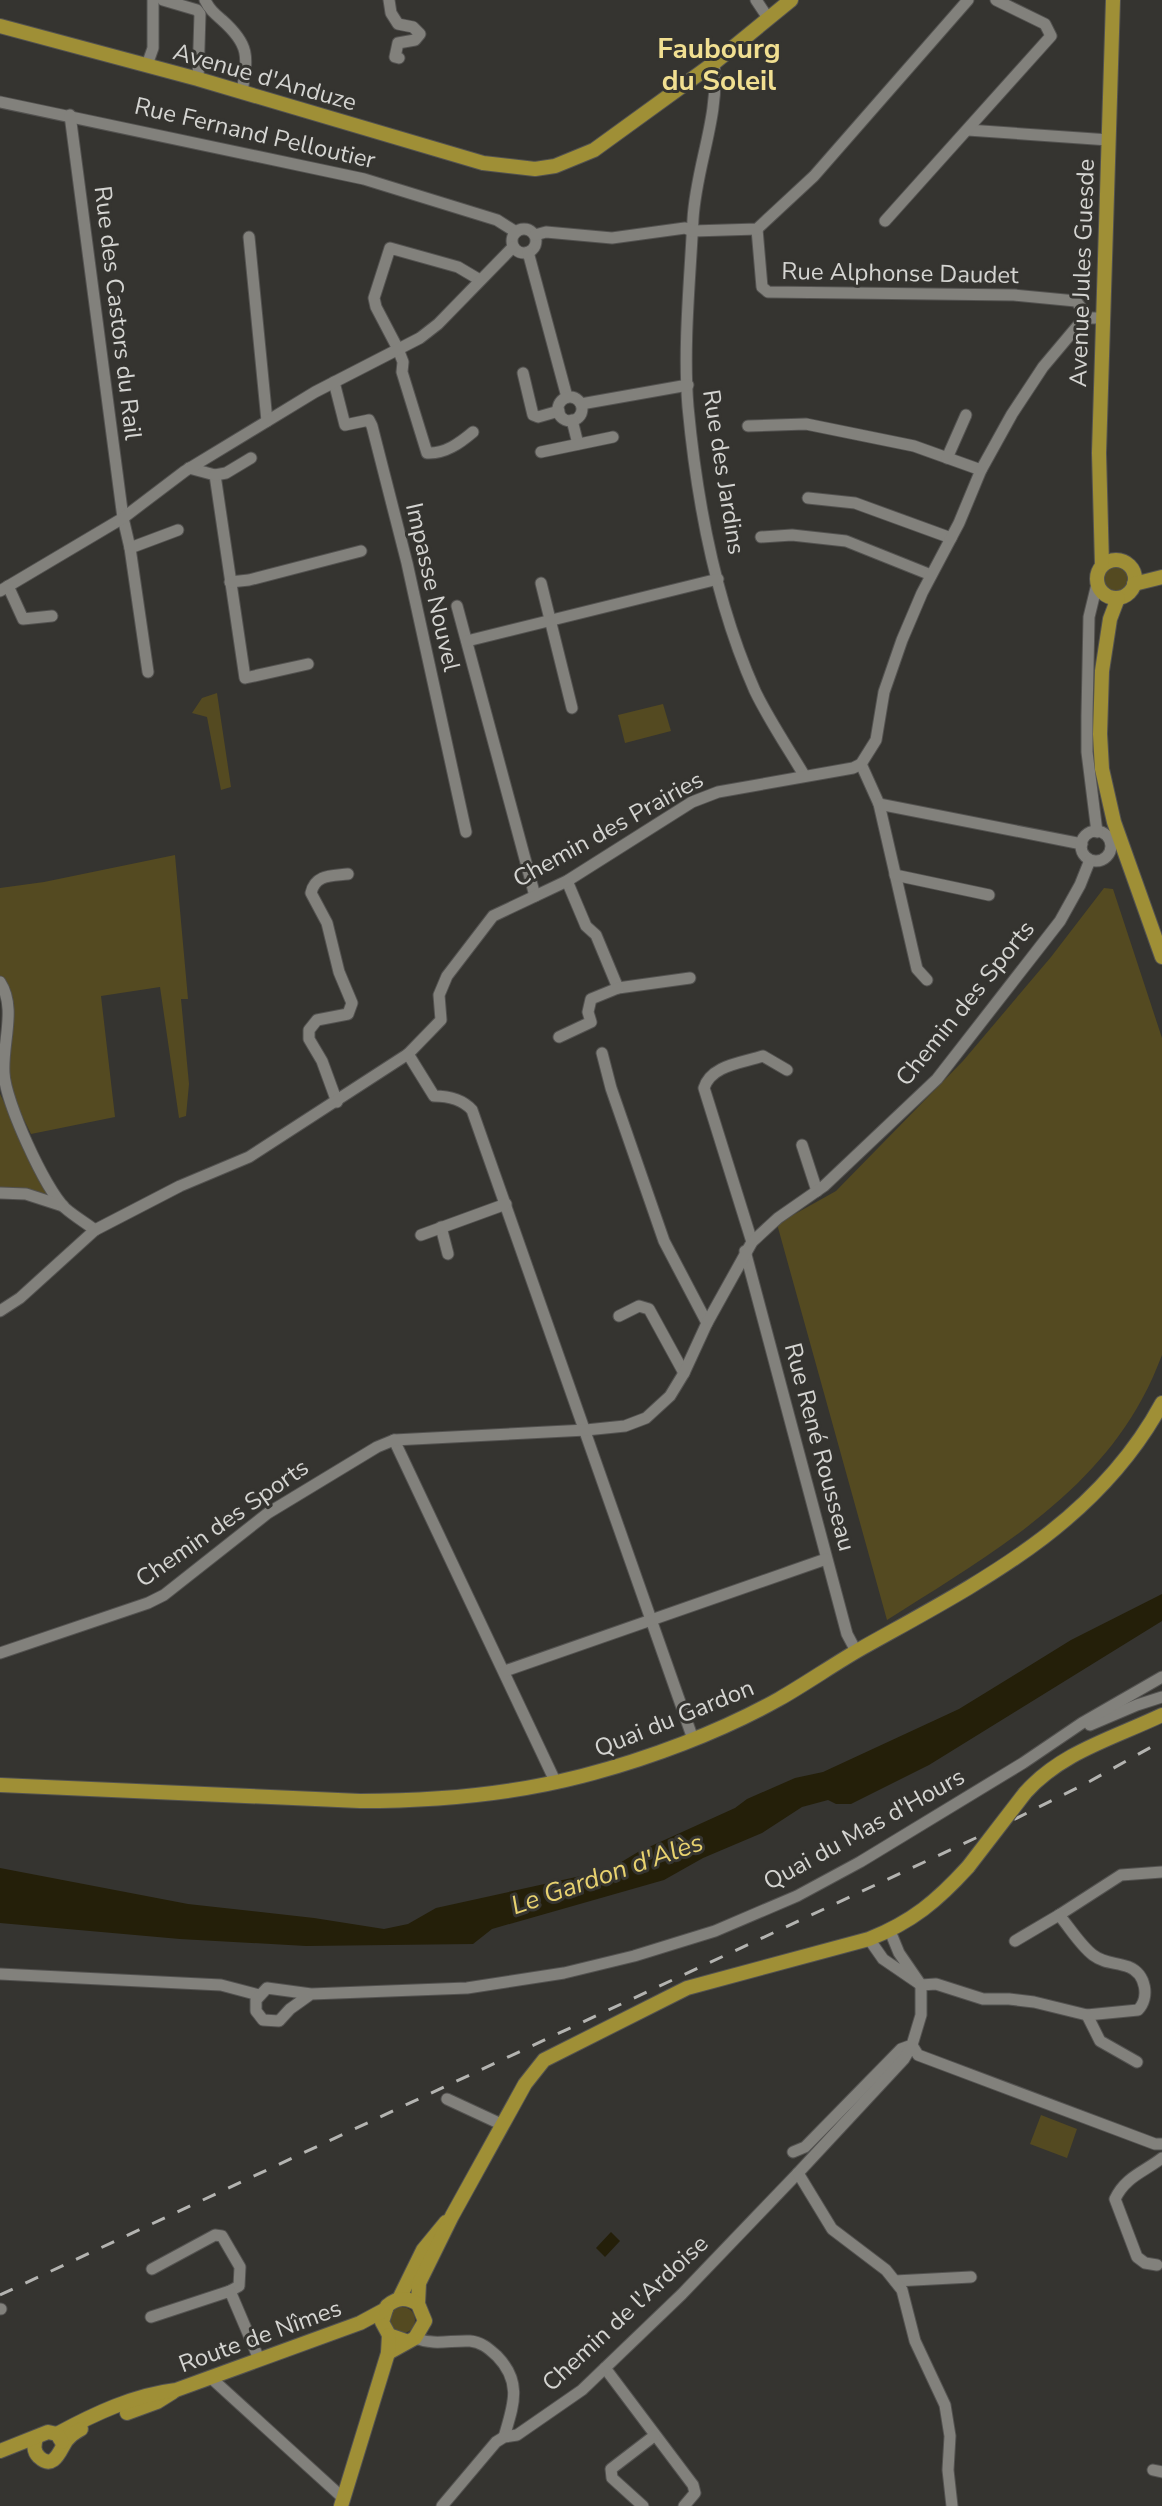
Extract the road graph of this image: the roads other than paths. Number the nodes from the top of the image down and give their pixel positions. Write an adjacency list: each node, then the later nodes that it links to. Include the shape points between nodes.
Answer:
1 (153, 0): 14 (street, via 153,48)
2 (163, 0): 15 (street, via 200,14)
3 (205, 0): 16 (street, via 244,45)
4 (389, 0): 12 (street, via 398,24 420,34 398,43)
5 (756, 0): 10 (street)
6 (791, 0): 10 (main road, Avenue d'Anduze)
7 (996, 0): 19 (street, via 1045,24 1051,36)
8 (1113, 0): 20 (main road, Avenue Jules Guesde)
9 (962, 2): 22 (street, via 814,176)
10 (768, 18): 13 (main road, Avenue d'Anduze)
11 (0, 26): 14 (main road, Avenue d'Anduze)
12 (399, 58)
13 (714, 63): 16 (main road, Avenue d'Anduze, via 594,150 555,166 483,163); 24 (street, Rue des Jardins, via 714,103)
14 (147, 65): 15 (main road, Avenue d'Anduze)
15 (198, 79): 16 (main road, Avenue d'Anduze)
16 (242, 92)
17 (0, 102): 18 (street, Rue Fernand Pelloutier)
18 (70, 115): 23 (street, Rue Fernand Pelloutier, via 364,179); 52 (street, Rue des Castors du Rail)
19 (968, 130): 20 (street); 21 (street)
20 (1109, 140): 30 (main road, Avenue Jules Guesde)
21 (885, 221)
22 (757, 229): 24 (street); 30 (street, Rue Alphonse Daudet, via 762,287 768,292 1014,295 1076,301)
23 (519, 230): 25 (street); 27 (street)
24 (693, 231): 25 (street, via 612,238); 34 (street, Rue des Jardins)
25 (535, 235): 28 (street)
26 (249, 237): 40 (street)
27 (513, 247): 28 (street); 29 (street)
28 (528, 252): 35 (street)
29 (480, 280): 31 (street, via 438,324); 31 (street, via 458,267 390,248 374,298)
30 (1096, 318): 49 (street, via 1080,323 1043,367); 58 (main road, Avenue Jules Guesde, via 1101,547)
31 (398, 349): 33 (street); 42 (street, via 427,453 438,454)
32 (523, 373): 37 (street, via 533,415)
33 (334, 382): 40 (street); 77 (street, Impasse Nouvel, via 345,425 369,420 372,426)
34 (688, 385): 36 (street); 62 (street, Rue des Jardins, via 702,502)
35 (567, 397): 36 (street); 37 (street, via 560,401)
36 (581, 404): 39 (street)
37 (559, 411): 39 (street)
38 (966, 415): 47 (street)
39 (572, 420): 44 (street)
40 (267, 421): 48 (street)
41 (748, 426): 47 (street, via 806,424)
42 (473, 432)
43 (613, 437): 44 (street)
44 (578, 444): 45 (street)
45 (541, 452)
46 (251, 458): 50 (street)
47 (947, 458): 49 (street)
48 (189, 468): 50 (street); 52 (street)
49 (981, 470): 55 (street)
50 (215, 475): 63 (street)
51 (808, 498): 55 (street, via 855,503)
52 (123, 518): 56 (street, Rue des Castors du Rail); 65 (street)
53 (178, 530): 56 (street)
54 (761, 537): 59 (street, via 846,541)
55 (951, 538): 59 (street)
56 (130, 548): 72 (street, Rue des Castors du Rail)
57 (361, 551): 63 (street)
58 (1108, 563): 61 (main road, via 1125,562); 66 (main road, via 1096,577)
59 (931, 575): 74 (street, via 884,692 876,740)
60 (1158, 577): 61 (main road)
61 (1134, 578): 66 (main road, via 1129,593)
62 (718, 579): 69 (street); 75 (street, Rue des Jardins, via 756,692)
63 (230, 582): 71 (street, via 245,678)
64 (541, 583): 69 (street)
65 (4, 588): 68 (street, via 23,619)
66 (1104, 594): 78 (street, via 1090,606 1089,626 1087,752); 86 (main road, via 1110,619 1102,671 1102,769 1114,822)
67 (457, 606): 70 (street)
68 (52, 616)
69 (549, 621): 70 (street); 73 (street)
70 (467, 641): 85 (street)
71 (308, 664)
72 (148, 672)
73 (572, 708)
74 (861, 764): 75 (street, Chemin des Prairies); 76 (street)
75 (804, 775): 83 (street, Chemin des Prairies, via 692,802)
76 (879, 804): 79 (street); 82 (street)
77 (466, 832)
78 (1097, 832): 79 (street); 80 (street, via 1108,838 1110,851 1104,859)
79 (1082, 844): 80 (street)
80 (1090, 860): 97 (street, Chemin des Sports, via 1060,921 937,1079)
81 (348, 874): 95 (street, via 317,879 311,893 327,923 352,1003 348,1014 317,1020 309,1030)
82 (895, 875): 84 (street); 88 (street, via 917,969)
83 (567, 881): 85 (street, Chemin des Prairies); 90 (street)
84 (989, 895)
85 (535, 896): 93 (street, Chemin des Prairies, via 493,916 447,976 439,995 441,1020)
86 (1162, 957)
87 (690, 978): 90 (street)
88 (927, 980)
89 (0, 982): 100 (street, via 8,998 7,1093)
90 (618, 988): 91 (street, via 591,999 591,1022)
91 (559, 1037)
92 (602, 1053): 108 (street, via 664,1241)
93 (408, 1054): 95 (street, Chemin des Prairies); 99 (street, via 434,1096 451,1098 472,1110)
94 (787, 1070): 104 (street, Rue René Rousseau, via 763,1056 713,1072 704,1088)
95 (337, 1102): 102 (street, Chemin des Prairies, via 249,1157)
96 (802, 1145): 97 (street)
97 (817, 1191): 104 (street, Chemin des Sports)
98 (0, 1193): 100 (street, via 26,1194)
99 (506, 1204): 101 (street); 111 (street)
100 (63, 1206): 102 (street)
101 (441, 1227): 103 (street); 105 (street)
102 (95, 1230): 106 (street, Chemin des Prairies)
103 (421, 1235)
104 (748, 1247): 108 (street, Chemin des Sports); 113 (street, Rue René Rousseau)
105 (448, 1254)
106 (0, 1311)
107 (619, 1316): 109 (street, via 639,1306 649,1309)
108 (707, 1323): 109 (street, Chemin des Sports)
109 (684, 1373): 111 (street, Chemin des Sports, via 670,1396 646,1418)
110 (1162, 1403): 115 (main road, Quai du Gardon, via 1133,1451 1050,1535)
111 (586, 1430): 112 (street, Chemin des Sports); 114 (street)
112 (394, 1440): 116 (street, Chemin des Sports, via 268,1513 164,1595); 117 (street)
113 (826, 1559): 114 (street); 115 (street, Rue René Rousseau)
114 (651, 1620): 117 (street); 121 (street)
115 (856, 1651): 121 (main road, Quai du Gardon, via 778,1700)
116 (0, 1653)
117 (505, 1671): 123 (street)
118 (1162, 1677): 122 (street, Quai du Mas d'Hours)
119 (1162, 1697): 122 (street, Quai du Mas d'Hours)
120 (1162, 1715): 127 (main road, bridge, via 1064,1759 1043,1774 942,1895)
121 (693, 1739): 123 (main road, Quai du Gardon)
122 (1054, 1744): 133 (street, Quai du Mas d'Hours, via 860,1862 715,1931 531,1979 434,1991)
123 (556, 1783): 124 (main road, Quai du Gardon, via 476,1795 360,1801)
124 (0, 1785)
125 (1162, 1872): 126 (street, via 1121,1875)
126 (1059, 1915): 129 (street); 136 (street, via 1090,1953 1105,1963 1129,1967 1146,1989 1145,2003 1138,2010)
127 (890, 1931): 128 (main road); 131 (street)
128 (869, 1939): 131 (street, via 883,1959); 140 (main road, via 687,1988 565,2048 533,2071)
129 (1015, 1941)
130 (0, 1974): 134 (street, via 221,1985)
131 (921, 1985): 136 (street); 137 (street, via 921,2015)
132 (283, 1991): 133 (street, Quai du Mas d'Hours); 134 (street, via 273,1987); 135 (street)
133 (311, 1994): 135 (street)
134 (259, 1995): 135 (street, via 255,2005 263,2020 279,2021)
135 (290, 2009)
136 (1087, 2015): 138 (street, via 1100,2041)
137 (912, 2045): 141 (street, via 918,2055); 142 (street, via 901,2049 805,2147); 144 (street, Chemin de l'Ardoise)
138 (1137, 2062)
139 (447, 2099): 140 (street)
140 (503, 2125): 145 (main road)
141 (1162, 2144)
142 (793, 2152)
143 (1162, 2158): 146 (street, via 1129,2179 1115,2199 1137,2257)
144 (798, 2173): 149 (street, via 832,2229); 160 (street, Chemin de l'Ardoise)
145 (452, 2216): 151 (main road, via 423,2250); 152 (main road, via 419,2283)
146 (1157, 2265)
147 (152, 2269): 150 (street, via 222,2236 240,2267 239,2286)
148 (971, 2277): 149 (street)
149 (895, 2281): 171 (street, via 945,2405)
150 (230, 2291): 154 (street); 159 (street)
151 (399, 2299): 152 (main road); 153 (main road)
152 (418, 2304): 157 (main road, via 424,2315)
153 (386, 2309): 155 (main road, Route de Nîmes); 156 (main road)
154 (151, 2317)
155 (360, 2323): 156 (main road, Route de Nîmes); 159 (main road, Route de Nîmes)
156 (386, 2332): 157 (main road); 158 (main road)
157 (415, 2335): 158 (main road); 163 (street, via 429,2343 487,2346 507,2366 514,2405)
158 (388, 2353): 167 (main road)
159 (259, 2359): 161 (main road, Route de Nîmes)
160 (605, 2368): 162 (street); 163 (street, Chemin de l'Ardoise, via 556,2409 517,2435)
161 (210, 2377): 164 (main road, Route de Nîmes, via 82,2421); 167 (street)
162 (654, 2436): 169 (street, via 611,2469 612,2478); 170 (street, via 693,2485 695,2493)
163 (504, 2437): 168 (street, Chemin de l'Ardoise)
164 (60, 2439): 165 (main road, via 48,2432); 165 (main road, via 58,2457 49,2461 40,2458)
165 (36, 2444): 166 (main road)
166 (5, 2450)
167 (342, 2502)
168 (442, 2506)
169 (643, 2506)
170 (684, 2506)
171 (952, 2506)

